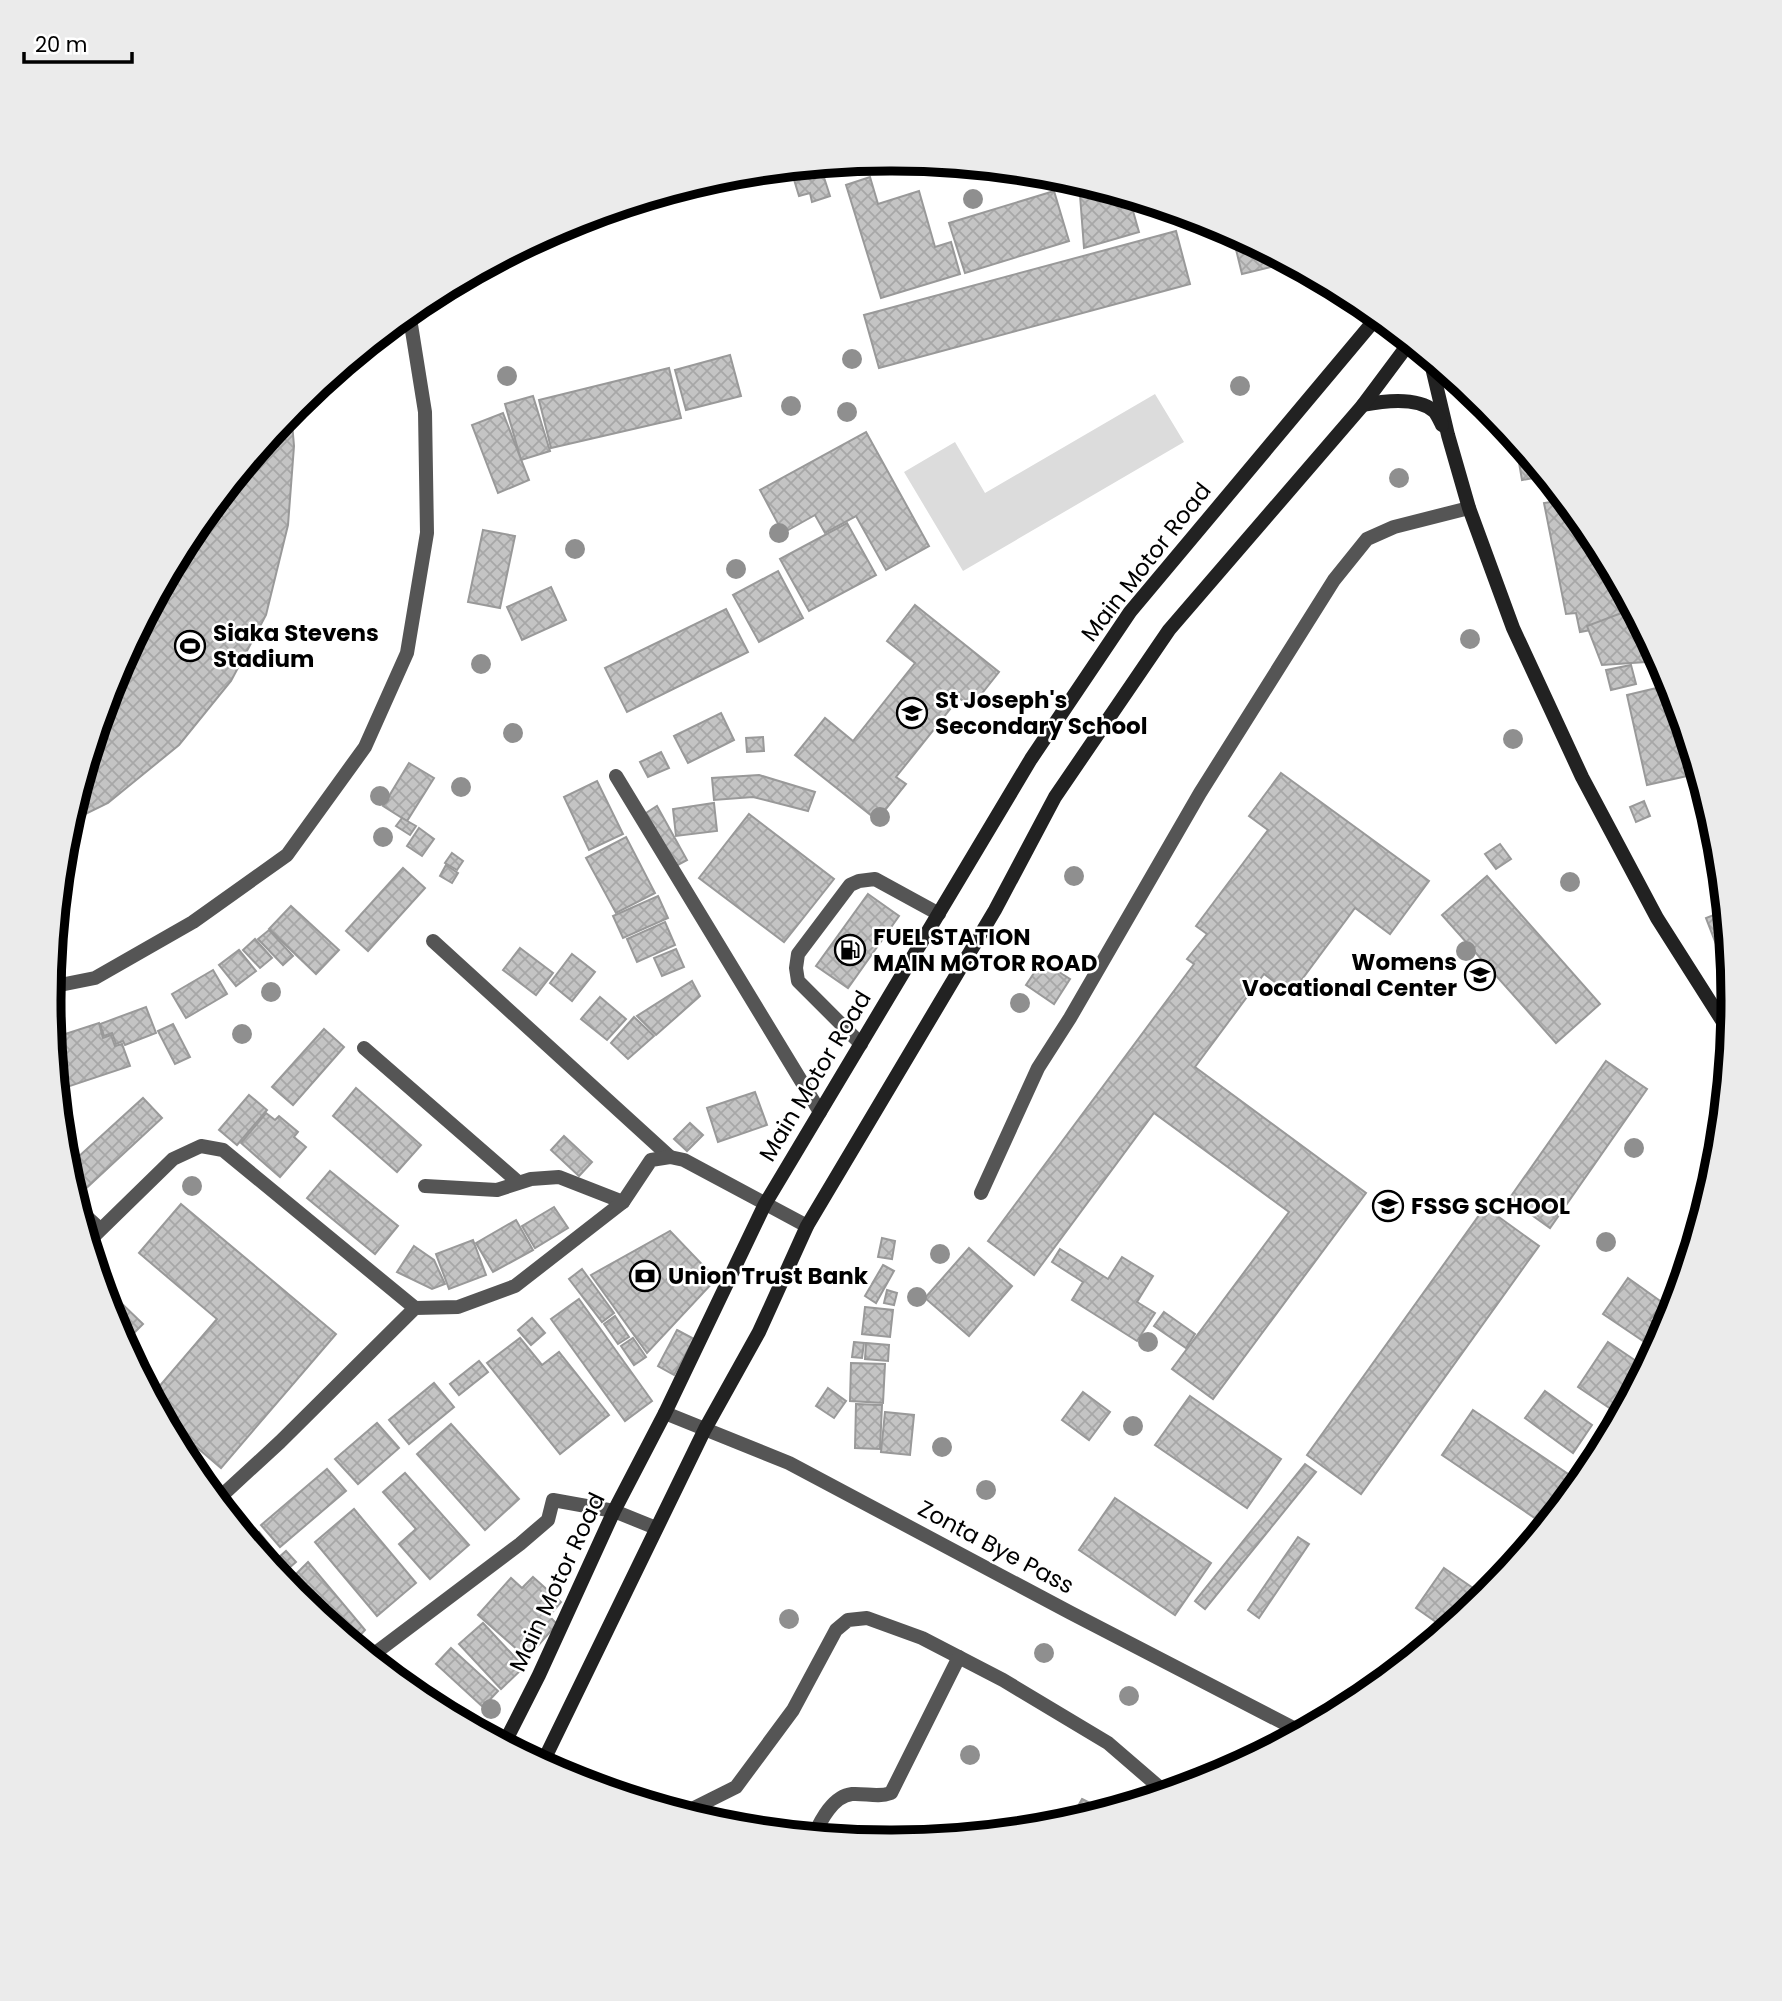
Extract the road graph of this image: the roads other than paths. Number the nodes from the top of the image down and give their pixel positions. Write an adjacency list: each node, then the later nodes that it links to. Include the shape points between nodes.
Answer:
1 (411, 324): 11 (street, via 425,412 427,533 407,653 365,747 287,855 193,922 95,978)
2 (1371, 324): 9 (main road, Main Motor Road, via 1130,612 1031,759)
3 (1405, 349): 5 (main road)
4 (1433, 373): 6 (main road)
5 (1363, 405): 6 (main road, via 1390,400 1413,403 1434,411); 23 (main road, via 1169,630 1055,797 995,910)
6 (1448, 435): 7 (main road)
7 (1469, 508): 12 (main road, via 1513,628 1582,776 1657,918); 19 (street, via 1394,527 1367,539 1334,580 1200,793 1038,1068)
8 (616, 776): 15 (street)
9 (939, 914): 13 (main road, Main Motor Road); 13 (street, via 875,879 859,881 850,885 799,954 798,981)
10 (433, 941): 16 (street)
11 (62, 985)
12 (1720, 1018)
13 (861, 1044): 15 (main road, Main Motor Road)
14 (364, 1048): 17 (street)
15 (820, 1112): 21 (main road, Main Motor Road)
16 (670, 1157): 20 (street, via 651,1160); 21 (street, via 684,1160)
17 (519, 1182): 18 (street, via 497,1190); 20 (street, via 559,1177)
18 (425, 1186)
19 (981, 1193)
20 (623, 1202): 26 (street, via 515,1286 458,1307)
21 (765, 1204): 23 (street); 27 (main road, Main Motor Road)
22 (92, 1222): 24 (street)
23 (807, 1226): 28 (main road, via 759,1332)
24 (100, 1229): 25 (street); 26 (street, via 173,1159 201,1146 223,1150)
25 (95, 1234)
26 (415, 1308): 29 (street)
27 (665, 1413): 28 (street, Zonta Bye Pass); 30 (main road, Main Motor Road)
28 (705, 1429): 31 (main road); 34 (street, Zonta Bye Pass, via 789,1463)
29 (224, 1493)
30 (614, 1511): 31 (street); 32 (street, via 553,1500 548,1520); 35 (main road, Main Motor Road)
31 (656, 1528): 36 (main road)
32 (377, 1652)
33 (959, 1657): 37 (street, via 1108,1743); 38 (street, via 867,1618 848,1620 836,1630 793,1710 736,1787); 39 (street, via 891,1793 841,1797)
34 (1291, 1727)
35 (508, 1736)
36 (546, 1755)
37 (1158, 1786)
38 (698, 1807)
39 (818, 1826)

